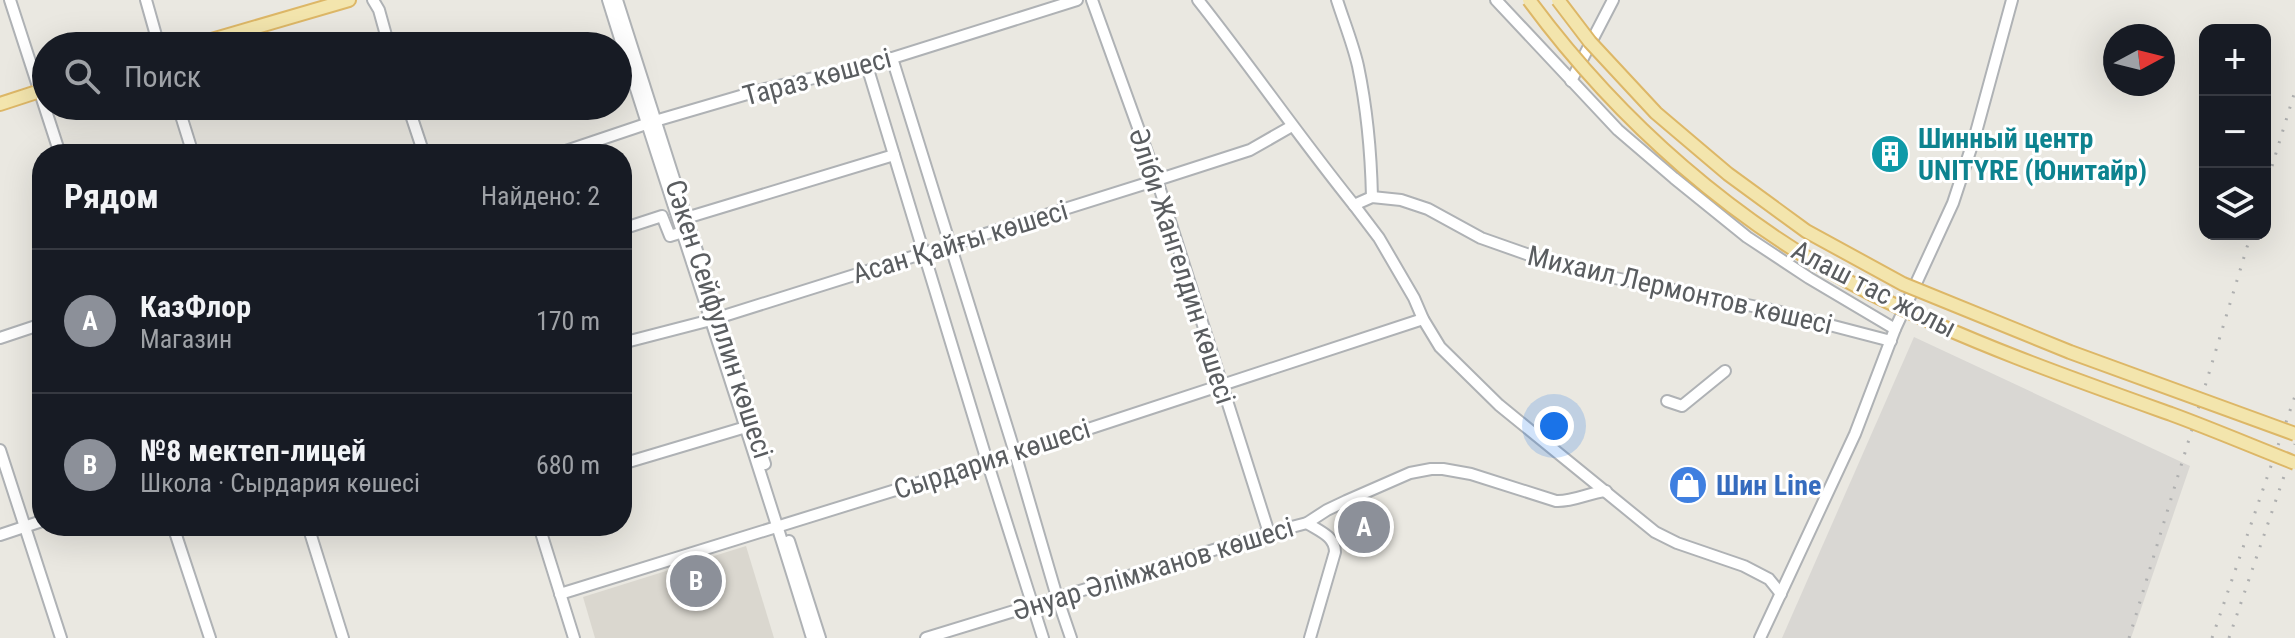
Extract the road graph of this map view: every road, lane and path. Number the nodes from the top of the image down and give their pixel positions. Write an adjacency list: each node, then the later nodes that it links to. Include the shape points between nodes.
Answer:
1 (10, 0): 23 (street)
2 (146, 0): 16 (street)
3 (349, 0): 17 (main road)
4 (373, 0): 18 (street)
5 (608, 0): 19 (street, Сәкен Сейфуллин көшесі)
6 (617, 0): 20 (street, Сәкен Сейфуллин көшесі)
7 (1077, 0): 22 (street, Тараз көшесі)
8 (1092, 0): 39 (street, Әліби Жангелдин көшесі)
9 (1198, 0): 33 (street)
10 (1337, 0): 40 (street, via 1364,97)
11 (1496, 0): 26 (street)
12 (1529, 0): 63 (main road, Алаш тас жолы, bridge, via 1616,105 1682,168 1799,252 1870,293 1969,337)
13 (1558, 0): 58 (main road, Алаш тас жолы, bridge, via 1656,113 1806,231 1903,284)
14 (1613, 0): 26 (street)
15 (2012, 0): 50 (street, via 1953,203)
16 (155, 32)
17 (239, 32)
18 (385, 32)
19 (619, 32)
20 (626, 32)
21 (632, 56): 32 (street, Сәкен Сейфуллин көшесі)
22 (892, 58): 24 (street, Тараз көшесі); 45 (street)
23 (32, 63)
24 (867, 66): 32 (street, Тараз көшесі); 38 (street)
25 (632, 70): 32 (street, Сәкен Сейфуллин көшесі)
26 (1571, 81): 50 (street, via 1618,130 1747,237)
27 (32, 97): 28 (main road)
28 (0, 104)
29 (50, 120): 34 (street)
30 (182, 120): 35 (street)
31 (413, 120): 36 (street)
32 (650, 123): 37 (street, Тараз көшесі); 42 (street, Сәкен Сейфуллин көшесі); 44 (street, Сәкен Сейфуллин көшесі)
33 (1292, 126): 39 (street, Асан Қайғы көшесі, via 1250,150); 41 (street)
34 (57, 144)
35 (190, 144)
36 (421, 144)
37 (587, 144)
38 (894, 155): 42 (street); 46 (street)
39 (1157, 180): 45 (street, Асан Қайғы көшесі); 55 (street, Әліби Жангелдин көшесі)
40 (1372, 197): 41 (street); 53 (street, Михаил Лермонтов көшесі, via 1428,209 1481,238 1566,268 1772,310)
41 (1354, 205): 48 (street, via 1379,238)
42 (686, 218): 47 (street, Сәкен Сейфуллин көшесі)
43 (632, 226): 44 (street, via 662,216 670,236)
44 (683, 232): 47 (street, Сәкен Сейфуллин көшесі)
45 (949, 246): 46 (street, Асан Қайғы көшесі); 60 (street)
46 (924, 254): 47 (street, Асан Қайғы көшесі); 62 (street)
47 (715, 318): 52 (street, Асан Қайғы көшесі); 57 (street, Сәкен Сейфуллин көшесі); 67 (street, Сәкен Сейфуллин көшесі)
48 (1423, 319): 55 (street, Сырдария көшесі); 64 (street, via 1440,347 1499,405)
49 (32, 327): 51 (street)
50 (1895, 329): 53 (street)
51 (0, 338)
52 (632, 340)
53 (1891, 341): 75 (street, via 1855,434)
54 (1725, 371): 56 (street, via 1682,406)
55 (1221, 385): 60 (street, Сырдария көшесі); 69 (street, Әліби Жангелдин көшесі)
56 (1667, 401)
57 (746, 427): 61 (street, Сәкен Сейфуллин көшесі); 67 (street, Сәкен Сейфуллин көшесі)
58 (2295, 434)
59 (0, 450): 68 (street)
60 (1015, 453): 62 (street, Сырдария көшесі); 76 (street)
61 (632, 461)
62 (987, 461): 67 (street, Сырдария көшесі); 77 (street)
63 (2295, 463)
64 (1606, 491): 65 (street, Әнуар Әлімжанов көшесі, via 1556,501 1471,474 1431,469 1410,473); 75 (street, via 1655,532 1744,566 1769,579)
65 (1307, 523): 69 (street, Әнуар Әлімжанов көшесі); 87 (street, via 1335,544)
66 (32, 525): 68 (street)
67 (781, 526): 74 (street, Сырдария көшесі); 82 (street, Сәкен Сейфуллин көшесі); 83 (street, Сәкен Сейфуллин көшесі)
68 (25, 528): 70 (street); 78 (street)
69 (1269, 533): 76 (street, Әнуар Әлімжанов көшесі)
70 (0, 535)
71 (176, 536): 79 (street)
72 (311, 536): 80 (street)
73 (542, 536): 74 (street)
74 (560, 594): 81 (street)
75 (1781, 594): 88 (street)
76 (1057, 597): 77 (street, Әнуар Әлімжанов көшесі); 86 (street)
77 (1031, 605): 84 (street, Әнуар Әлімжанов көшесі); 85 (street)
78 (61, 638)
79 (210, 638)
80 (343, 638)
81 (574, 638)
82 (812, 638)
83 (820, 638)
84 (926, 638)
85 (1043, 638)
86 (1071, 638)
87 (1310, 638)
88 (1760, 638)

